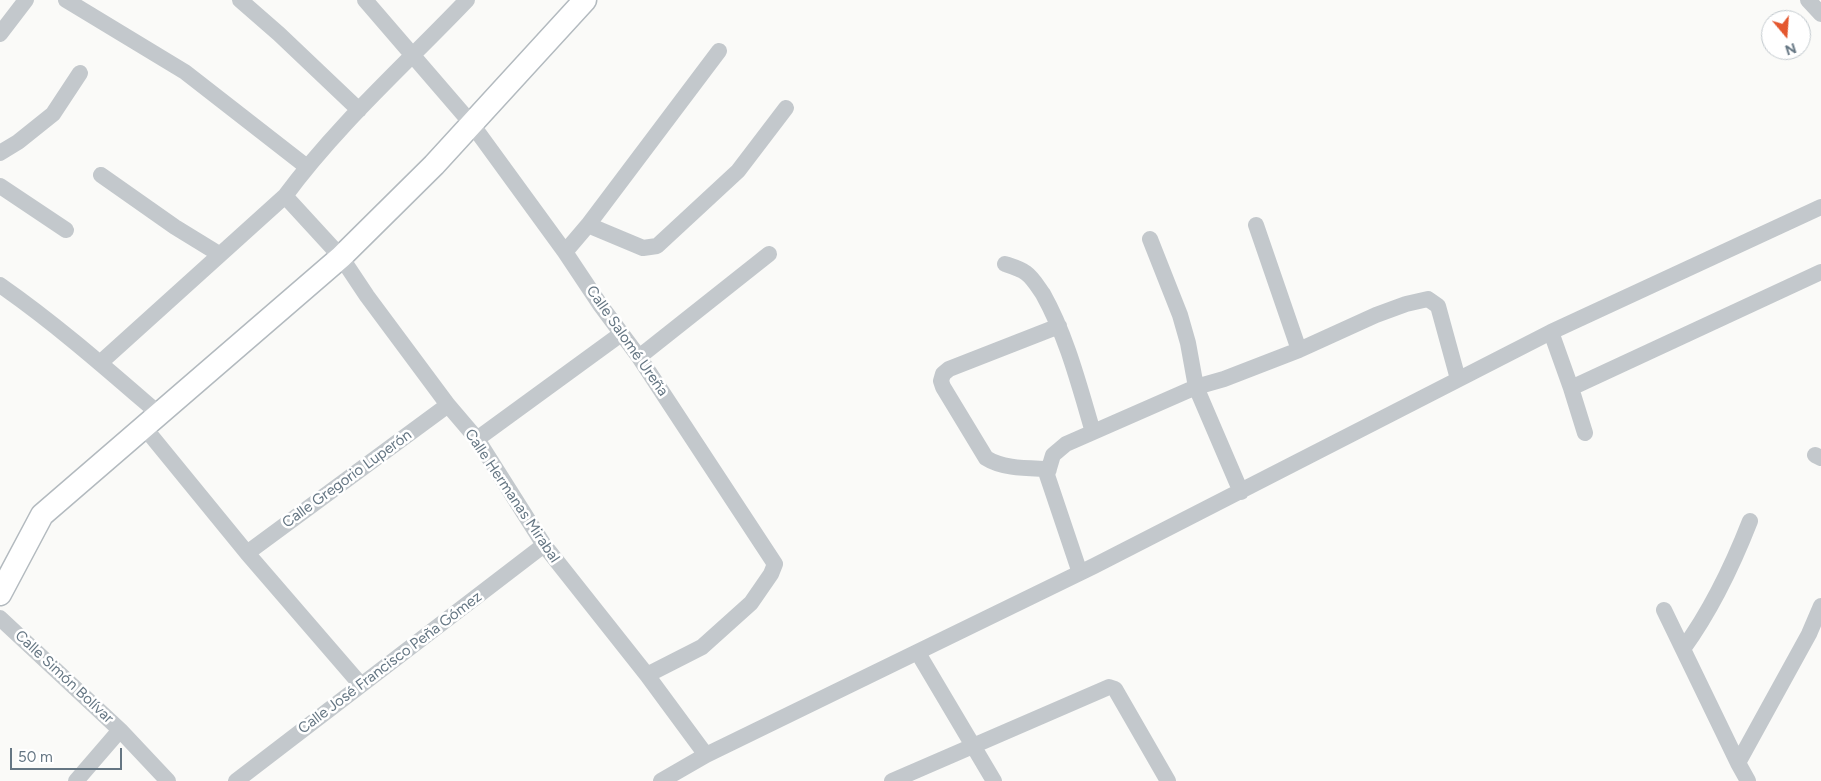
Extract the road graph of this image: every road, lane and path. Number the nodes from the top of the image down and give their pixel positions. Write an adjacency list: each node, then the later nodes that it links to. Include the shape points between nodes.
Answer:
1 (26, 0): 9 (street)
2 (66, 0): 17 (street, via 185,72)
3 (240, 0): 14 (street)
4 (365, 0): 11 (street, Calle Salomé Ureña)
5 (467, 0): 11 (street)
6 (585, 0): 15 (street)
7 (1808, 0): 8 (street)
8 (1821, 14)
9 (0, 34)
10 (719, 51): 22 (street)
11 (414, 55): 14 (street); 15 (street, Calle Salomé Ureña)
12 (80, 72): 16 (street, via 53,114)
13 (786, 108): 22 (street, via 738,171 657,246 643,248)
14 (359, 110): 17 (street)
15 (471, 123): 26 (street, Calle Salomé Ureña); 29 (street, via 434,165)
16 (0, 153)
17 (307, 167): 20 (street)
18 (101, 175): 27 (street)
19 (0, 186): 24 (street)
20 (285, 196): 27 (street); 29 (street, Calle Hermanas Mirabal)
21 (1821, 207): 34 (street)
22 (588, 225): 26 (street)
23 (1256, 225): 36 (street)
24 (66, 230)
25 (1150, 239): 40 (street, via 1180,315)
26 (565, 252): 35 (street, Calle Salomé Ureña)
27 (219, 254): 38 (street)
28 (769, 254): 37 (street)
29 (341, 257): 42 (street, Calle Hermanas Mirabal); 43 (street)
30 (1005, 264): 33 (street, via 1026,273 1038,287)
31 (1821, 272): 41 (street)
32 (0, 285): 38 (street)
33 (1059, 326): 44 (street); 47 (street, via 949,369 943,374 942,381 986,458 1009,466)
34 (1551, 332): 39 (street); 41 (street)
35 (621, 334): 37 (street, Calle Salomé Ureña); 46 (street)
36 (1300, 350): 39 (street, via 1376,315 1428,299 1438,306); 40 (street)
37 (639, 358): 59 (street, Calle Salomé Ureña, via 775,564 751,603 702,647)
38 (100, 363): 43 (street)
39 (1458, 379): 48 (street)
40 (1196, 387): 44 (street); 48 (street)
41 (1571, 388): 45 (street)
42 (448, 405): 46 (street, Calle Hermanas Mirabal); 51 (street, Calle Gregorio Luperón)
43 (152, 420): 51 (street); 53 (street, via 42,516)
44 (1093, 432): 47 (street, via 1066,444 1053,455)
45 (1585, 433)
46 (477, 439): 50 (street, Calle Hermanas Mirabal)
47 (1049, 469): 52 (street, via 1048,481)
48 (1241, 492): 52 (street)
49 (1750, 521): 57 (street, via 1732,568 1698,628)
50 (544, 546): 59 (street, Calle Hermanas Mirabal); 60 (street, Calle José Francisco Peña Gómez)
51 (246, 553): 60 (street)
52 (1080, 574): 58 (street)
53 (0, 594)
54 (1821, 606): 64 (street)
55 (1664, 610): 57 (street)
56 (0, 618): 61 (street, Calle Simón Bolívar)
57 (1682, 649): 64 (street)
58 (918, 652): 62 (street); 63 (street)
59 (647, 675): 63 (street, Calle Hermanas Mirabal)
60 (361, 685): 69 (street, Calle José Francisco Peña Gómez)
61 (120, 730): 67 (street); 68 (street, Calle Simón Bolívar)
62 (973, 745): 66 (street, via 1109,687 1115,689); 70 (street); 71 (street)
63 (706, 755): 65 (street)
64 (1738, 763): 72 (street)
65 (668, 779)
66 (1163, 779)
67 (76, 781)
68 (168, 781)
69 (236, 781)
70 (892, 781)
71 (994, 781)
72 (1748, 781)

